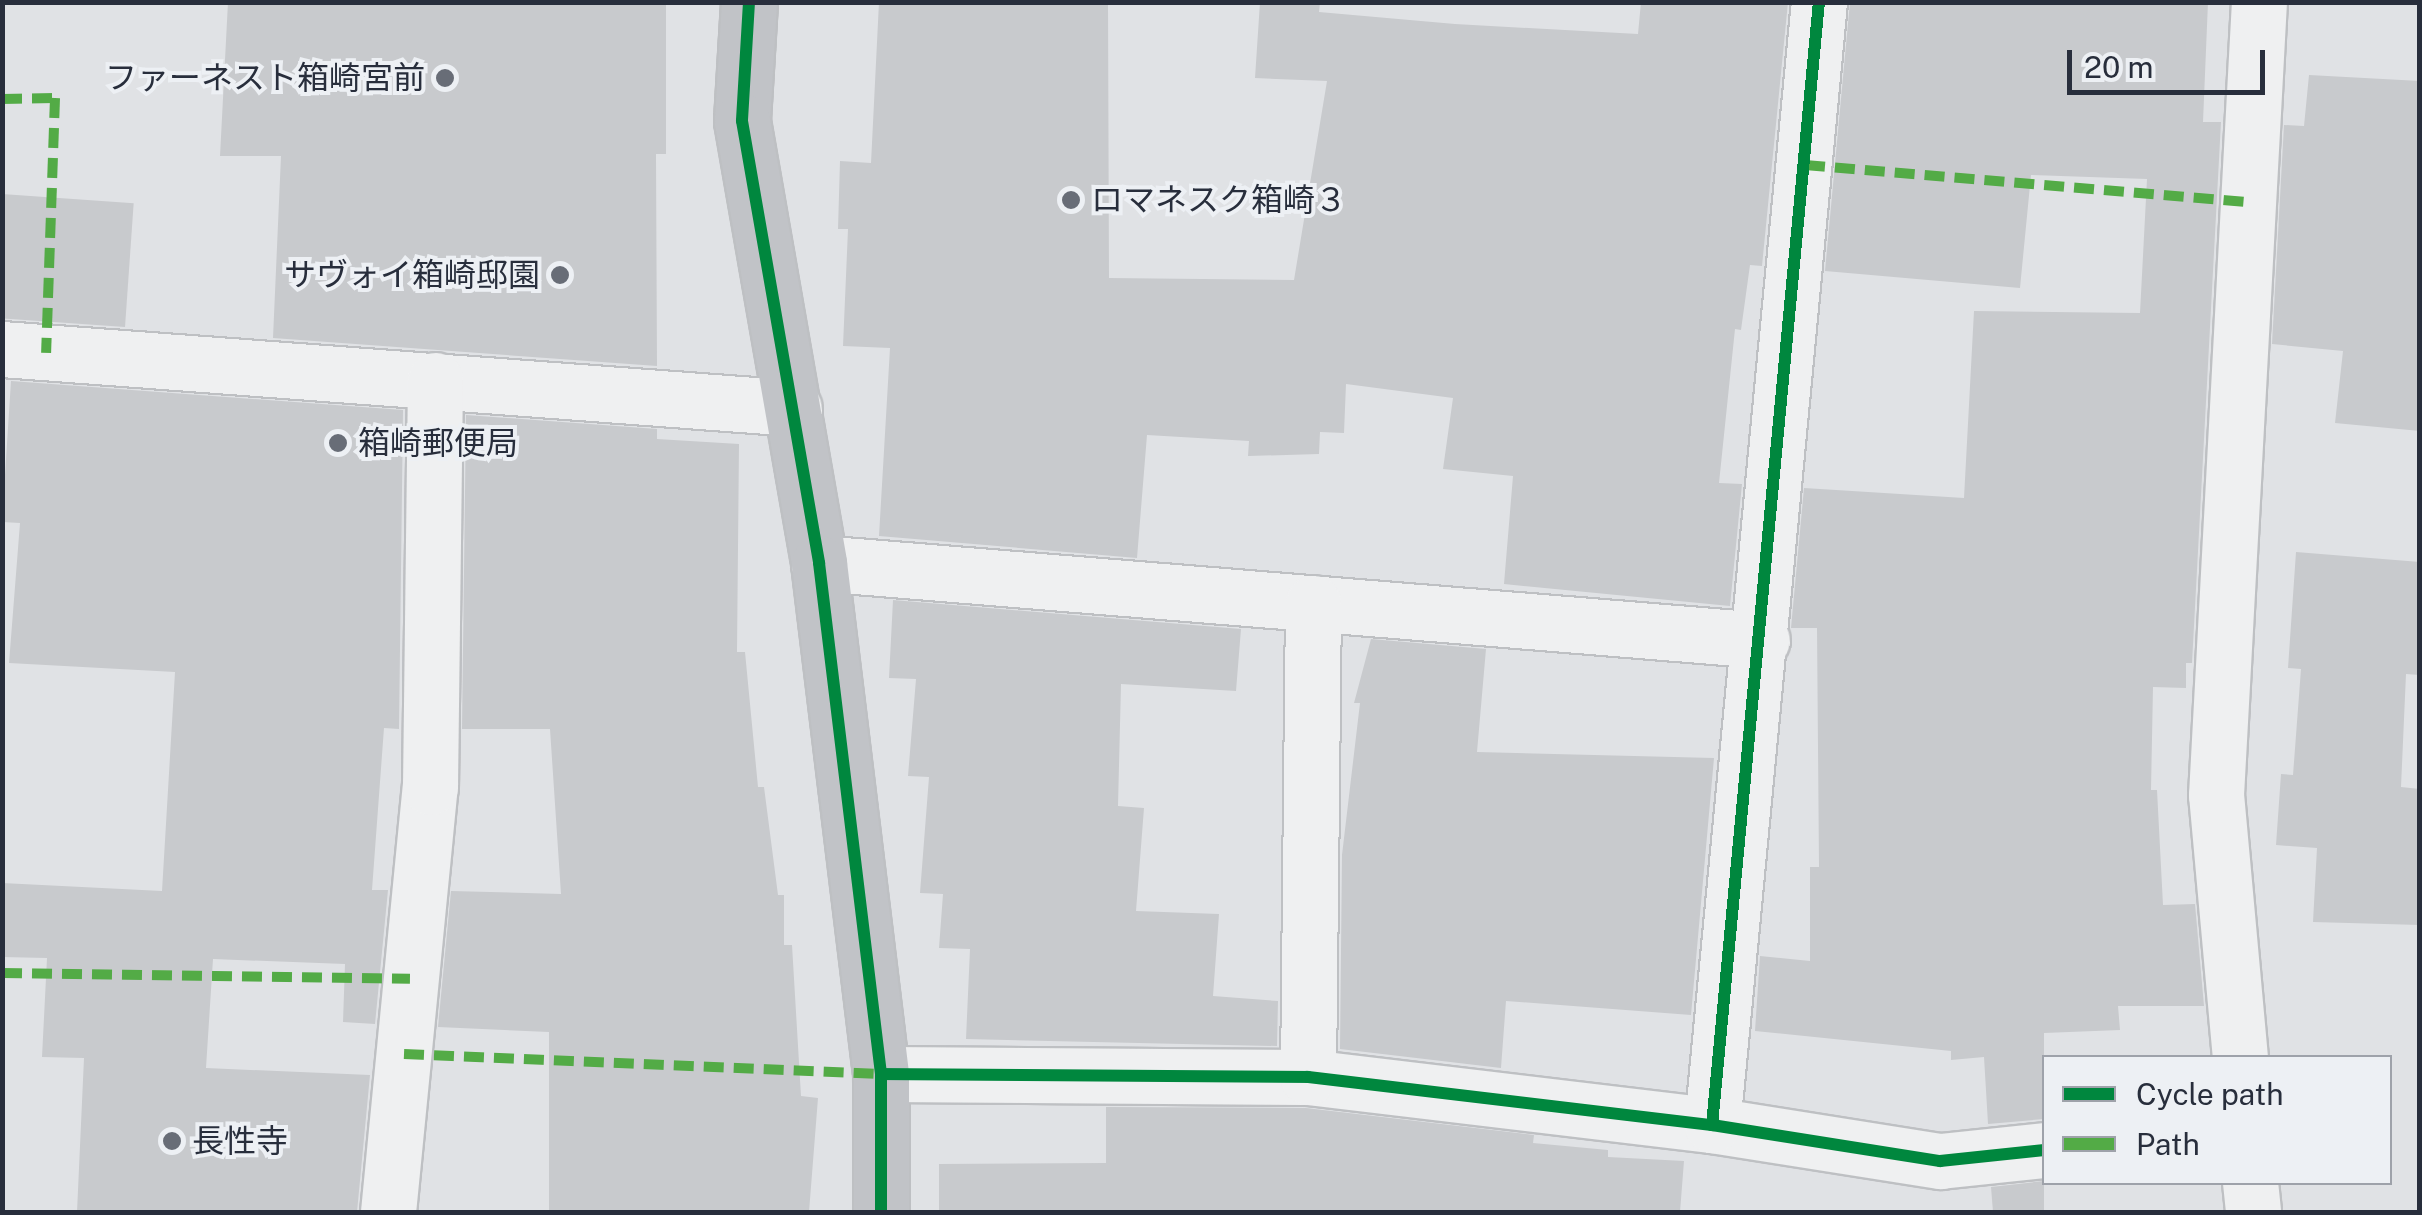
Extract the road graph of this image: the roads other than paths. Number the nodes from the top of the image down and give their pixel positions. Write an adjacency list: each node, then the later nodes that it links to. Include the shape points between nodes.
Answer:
1 (749, 2): 6 (street, via 742,121)
2 (1819, 2): 9 (street)
3 (2260, 2): 10 (street, via 2216,795)
4 (2, 350): 5 (street)
5 (435, 380): 6 (street); 16 (street, via 430,786)
6 (794, 408): 7 (street)
7 (819, 563): 8 (street); 11 (street)
8 (1313, 603): 9 (street); 12 (street)
9 (1762, 640): 13 (street)
10 (2240, 1055)
11 (881, 1074): 12 (street); 17 (street)
12 (1308, 1077): 13 (street)
13 (1712, 1126): 14 (street, via 1940,1160)
14 (2042, 1150)
15 (2250, 1185): 18 (street)
16 (388, 1212)
17 (881, 1212)
18 (2253, 1212)

